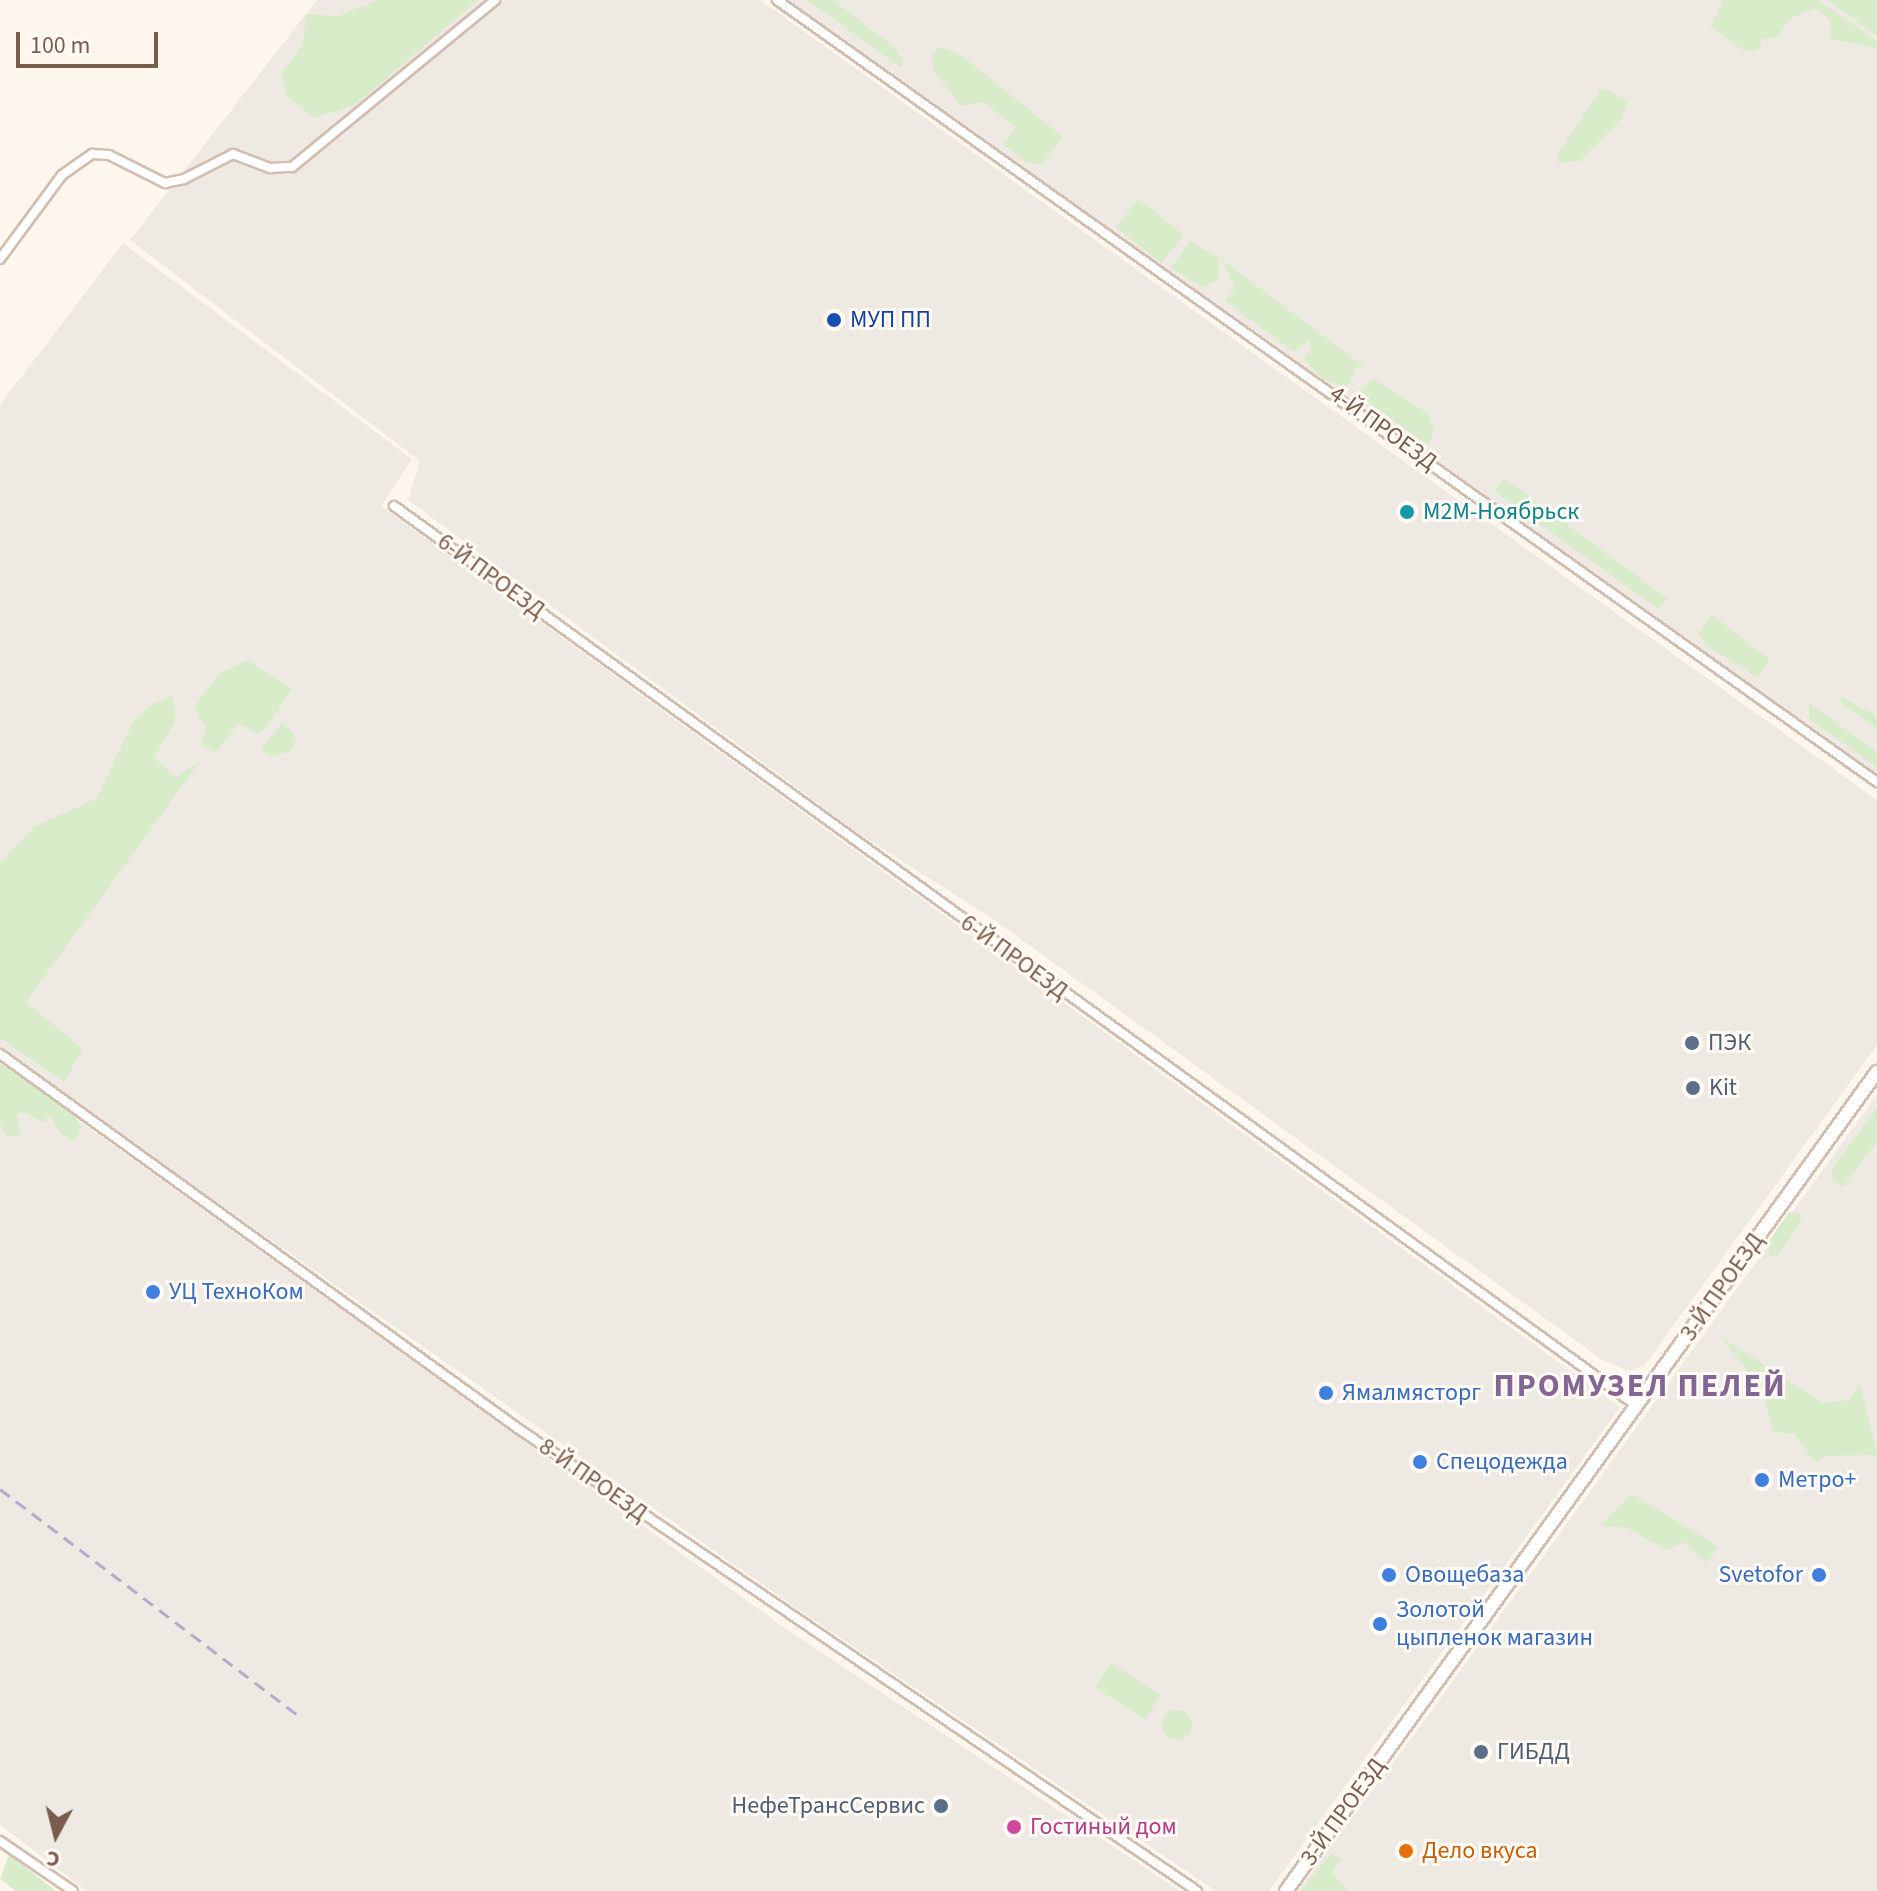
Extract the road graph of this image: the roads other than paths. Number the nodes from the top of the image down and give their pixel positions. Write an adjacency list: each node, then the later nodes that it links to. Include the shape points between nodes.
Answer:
1 (495, 0): 3 (street, via 292,167 270,168 233,154 165,183 109,155 92,154 62,175)
2 (777, 0): 5 (street, 4-Й ПРОЕЗД)
3 (0, 259)
4 (394, 506): 8 (street, 6-Й ПРОЕЗД)
5 (1877, 782)
6 (0, 1054): 11 (street, 8-Й ПРОЕЗД, via 516,1427)
7 (1877, 1072): 8 (street, 3-Й ПРОЕЗД)
8 (1637, 1406): 12 (street, 3-Й ПРОЕЗД)
9 (0, 1841): 10 (street)
10 (73, 1891)
11 (1197, 1891)
12 (1286, 1891)

